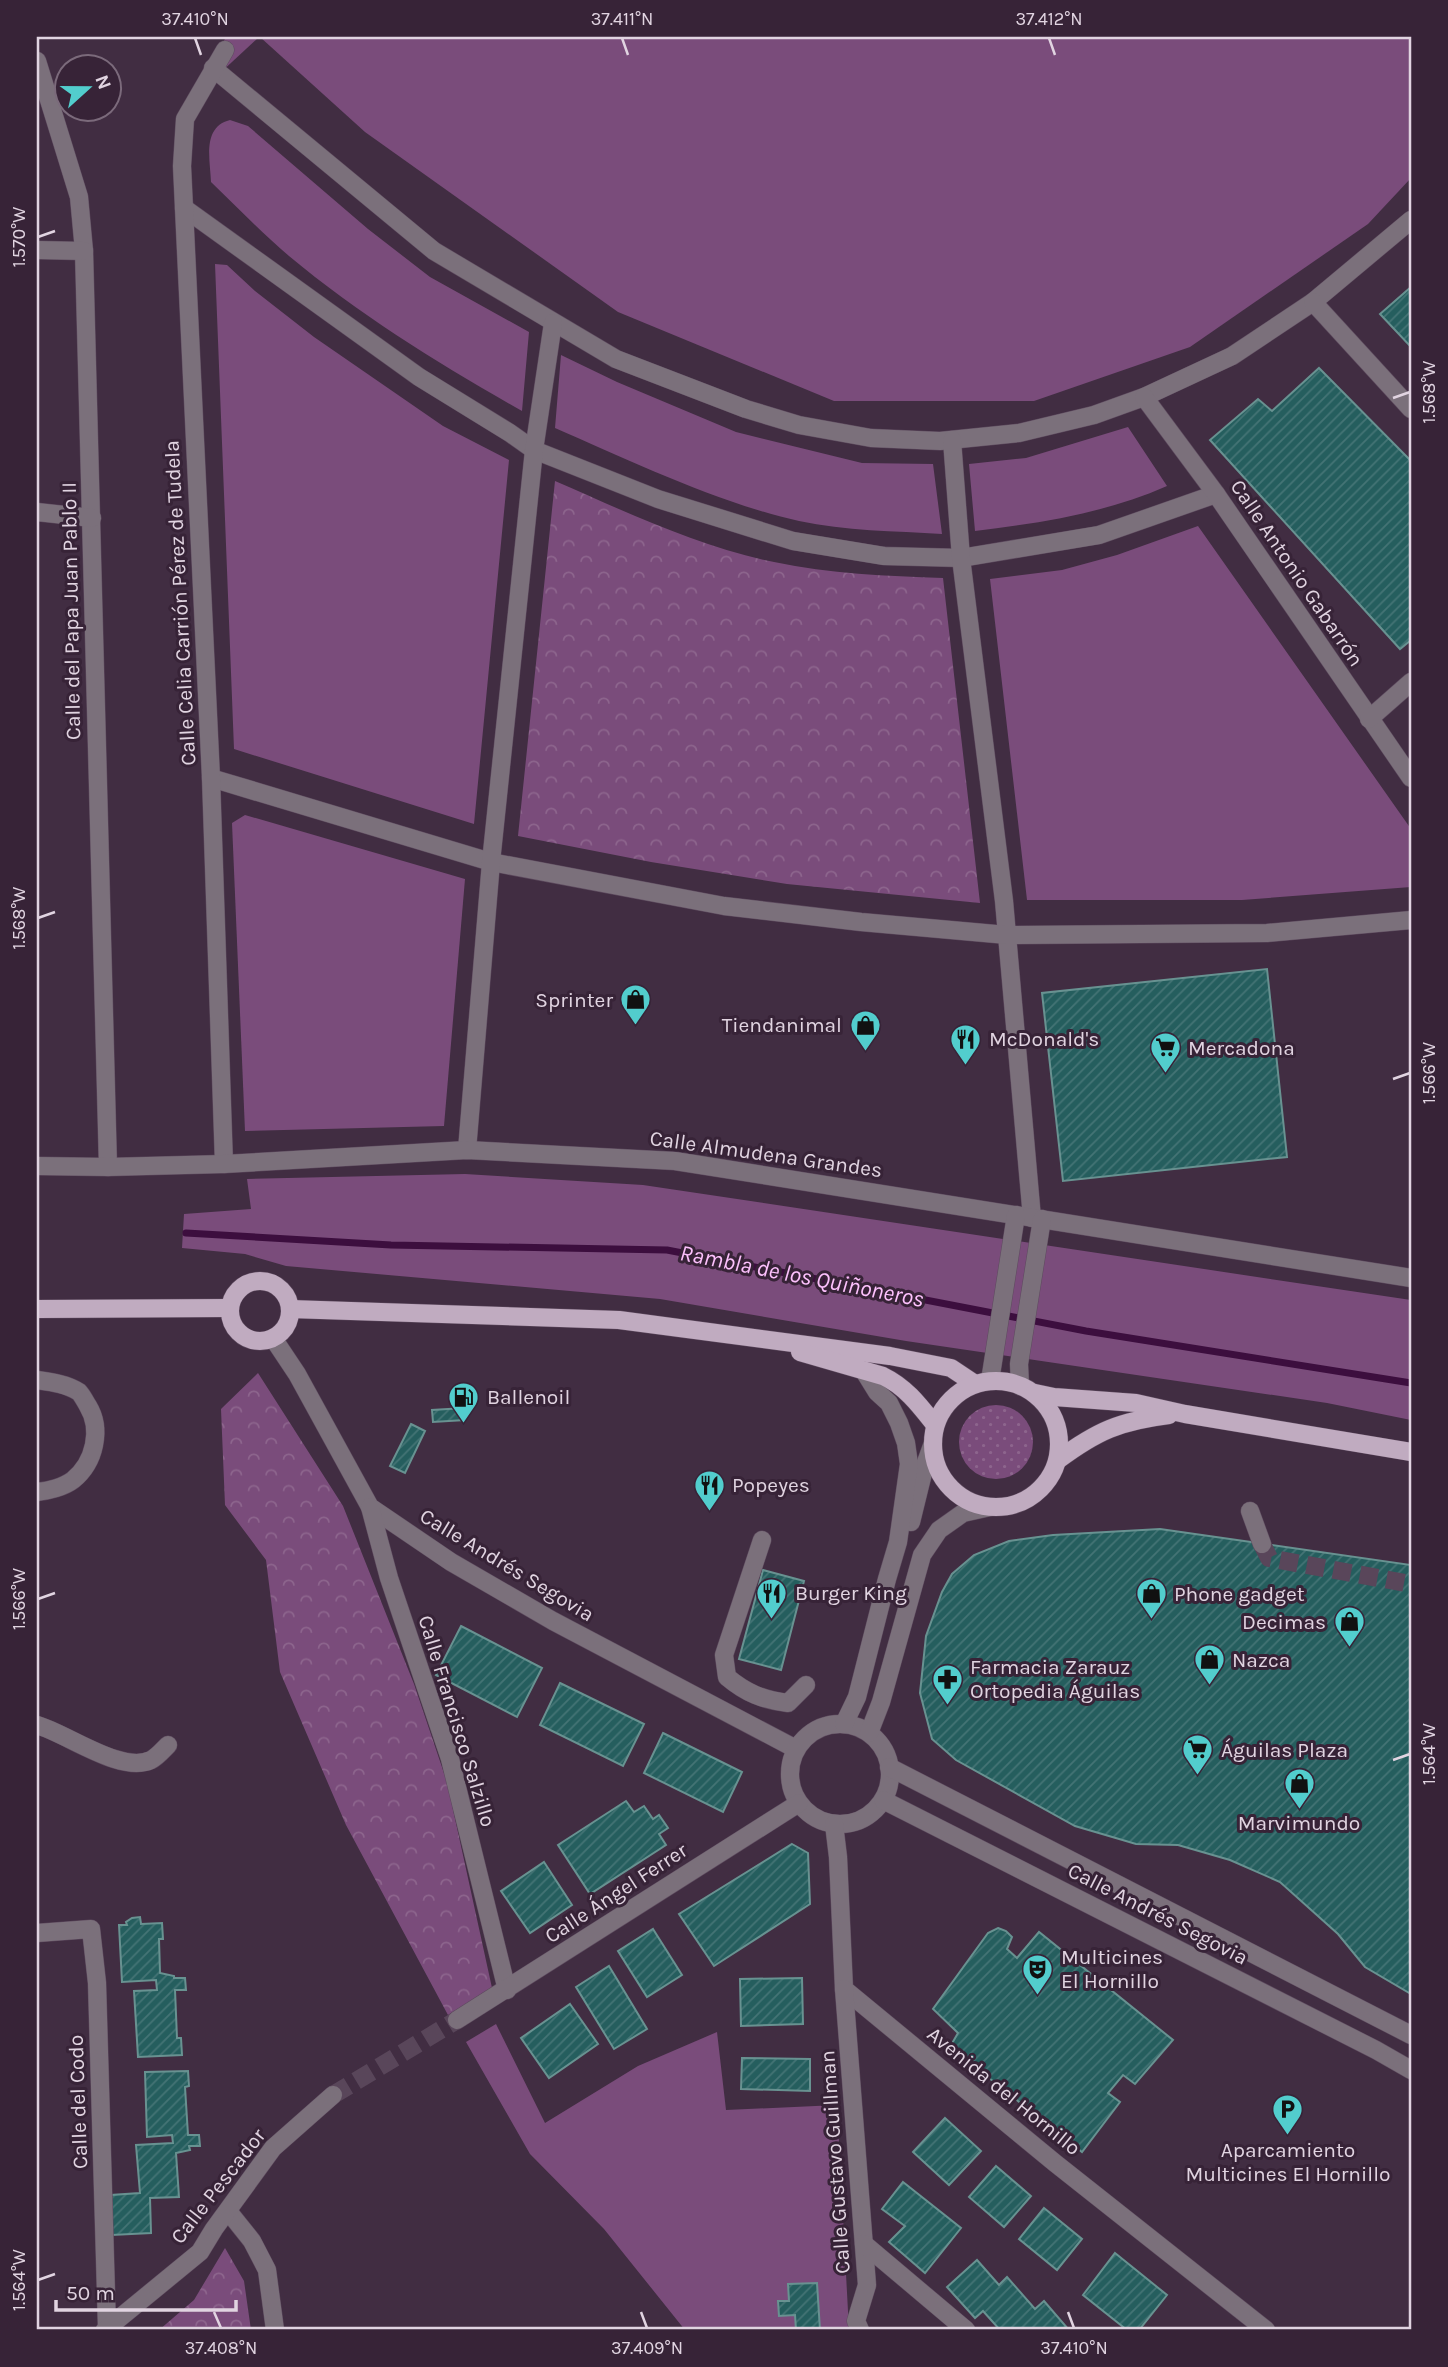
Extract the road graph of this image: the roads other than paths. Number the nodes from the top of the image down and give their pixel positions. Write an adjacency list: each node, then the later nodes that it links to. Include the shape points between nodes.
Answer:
1 (225, 50): 3 (street, Calle Celia Carrión Pérez de Tudela)
2 (37, 61): 7 (street, Calle del Papa Juan Pablo II, via 79,197)
3 (214, 68): 4 (street, Calle Celia Carrión Pérez de Tudela, via 186,119); 9 (street, via 434,251)
4 (184, 208): 13 (street, via 419,377); 20 (street, Calle Celia Carrión Pérez de Tudela)
5 (1411, 219): 8 (street)
6 (37, 250): 7 (street)
7 (84, 251): 16 (street, Calle del Papa Juan Pablo II)
8 (1313, 302): 10 (street, via 1232,356); 11 (street)
9 (554, 323): 12 (street, via 617,359 799,425 870,438); 13 (street)
10 (1144, 397): 12 (street, via 1094,415 1018,433); 14 (street, Calle Antonio Gabarrón)
11 (1411, 409)
12 (952, 440): 17 (street)
13 (534, 450): 17 (street, via 657,499 793,541 884,556); 22 (street)
14 (1216, 494): 17 (street, via 1099,535); 19 (street, Calle Antonio Gabarrón)
15 (37, 512): 16 (street)
16 (93, 518): 28 (street, Calle del Papa Juan Pablo II)
17 (961, 558): 24 (street)
18 (1411, 682): 19 (street)
19 (1369, 719): 21 (street, Calle Antonio Gabarrón)
20 (211, 778): 22 (street); 26 (street, Calle Celia Carrión Pérez de Tudela)
21 (1411, 778)
22 (491, 862): 24 (street, via 724,906); 25 (street)
23 (1411, 920): 24 (street, via 1267,933)
24 (1007, 935): 29 (street)
25 (467, 1150): 26 (street, Calle Almudena Grandes); 29 (street, Calle Almudena Grandes, via 675,1161)
26 (224, 1164): 28 (street, Calle Almudena Grandes)
27 (37, 1166): 28 (street, Calle Almudena Grandes)
28 (108, 1167)
29 (1030, 1218): 30 (street, Calle Almudena Grandes); 38 (street); 39 (street, via 1027,1315 1019,1364)
30 (1411, 1278)
31 (230, 1308): 32 (main road); 33 (main road, via 239,1290 251,1282 266,1282 279,1288); 34 (main road, via 232,1323 243,1336 258,1341)
32 (37, 1309)
33 (290, 1309): 34 (main road, via 286,1327); 35 (main road, via 619,1320)
34 (273, 1338): 45 (street, Calle Andrés Segovia)
35 (749, 1338): 36 (main road); 38 (main road, via 867,1352 951,1368)
36 (864, 1371): 41 (main road, via 908,1392); 49 (street, via 889,1403 906,1443 909,1464)
37 (37, 1380): 44 (street, via 80,1393 92,1413 97,1436 89,1459 73,1480)
38 (983, 1382): 39 (main road, via 1007,1382); 41 (main road, via 948,1402)
39 (1027, 1390): 40 (main road, via 1054,1397 1136,1403); 43 (main road, via 1047,1407 1056,1423)
40 (1185, 1414): 42 (main road); 43 (main road, via 1135,1419 1103,1430)
41 (934, 1434): 46 (main road, via 938,1470 950,1488 972,1503); 49 (street, via 908,1532)
42 (1411, 1452)
43 (1058, 1460): 46 (main road, via 1046,1483 1030,1498)
44 (37, 1492)
45 (370, 1507): 56 (street, Calle Andrés Segovia, via 451,1562 553,1621); 63 (street, Calle Francisco Salzillo, via 450,1759)
46 (990, 1507): 54 (street, via 963,1513 939,1530 922,1555)
47 (1250, 1511): 50 (street)
48 (762, 1540): 51 (street, via 724,1655 727,1677 766,1700 788,1703)
49 (898, 1542): 52 (street, via 857,1697)
50 (1262, 1544)
51 (806, 1685)
52 (844, 1724): 54 (street); 56 (street, via 818,1729)
53 (37, 1725): 55 (street, via 117,1762 137,1764 152,1759)
54 (869, 1733): 57 (street, via 886,1753)
55 (168, 1745)
56 (796, 1749): 59 (street, via 790,1781)
57 (890, 1767): 58 (street); 65 (street, Calle Andrés Segovia)
58 (883, 1800): 60 (street, via 858,1821); 66 (street, Calle Andrés Segovia)
59 (799, 1802): 60 (street, via 816,1818); 63 (street, Calle Ángel Ferrer)
60 (834, 1824): 62 (street)
61 (37, 1933): 70 (street, Calle del Codo, via 92,1929)
62 (844, 1989): 69 (street, Calle Gustavo Guillman); 74 (street, Avenida del Hornillo)
63 (507, 1990): 64 (street, Calle Ángel Ferrer)
64 (457, 2020)
65 (1411, 2035)
66 (1411, 2070)
67 (333, 2095): 68 (street, Calle Pescador, via 273,2148)
68 (228, 2211): 70 (street, Calle Pescador, via 200,2252); 71 (street, via 267,2270)
69 (864, 2244): 72 (street, Calle Gustavo Guillman, via 867,2285 856,2321); 73 (street)
70 (106, 2329)
71 (275, 2330)
72 (860, 2330)
73 (966, 2330)
74 (1266, 2330)

